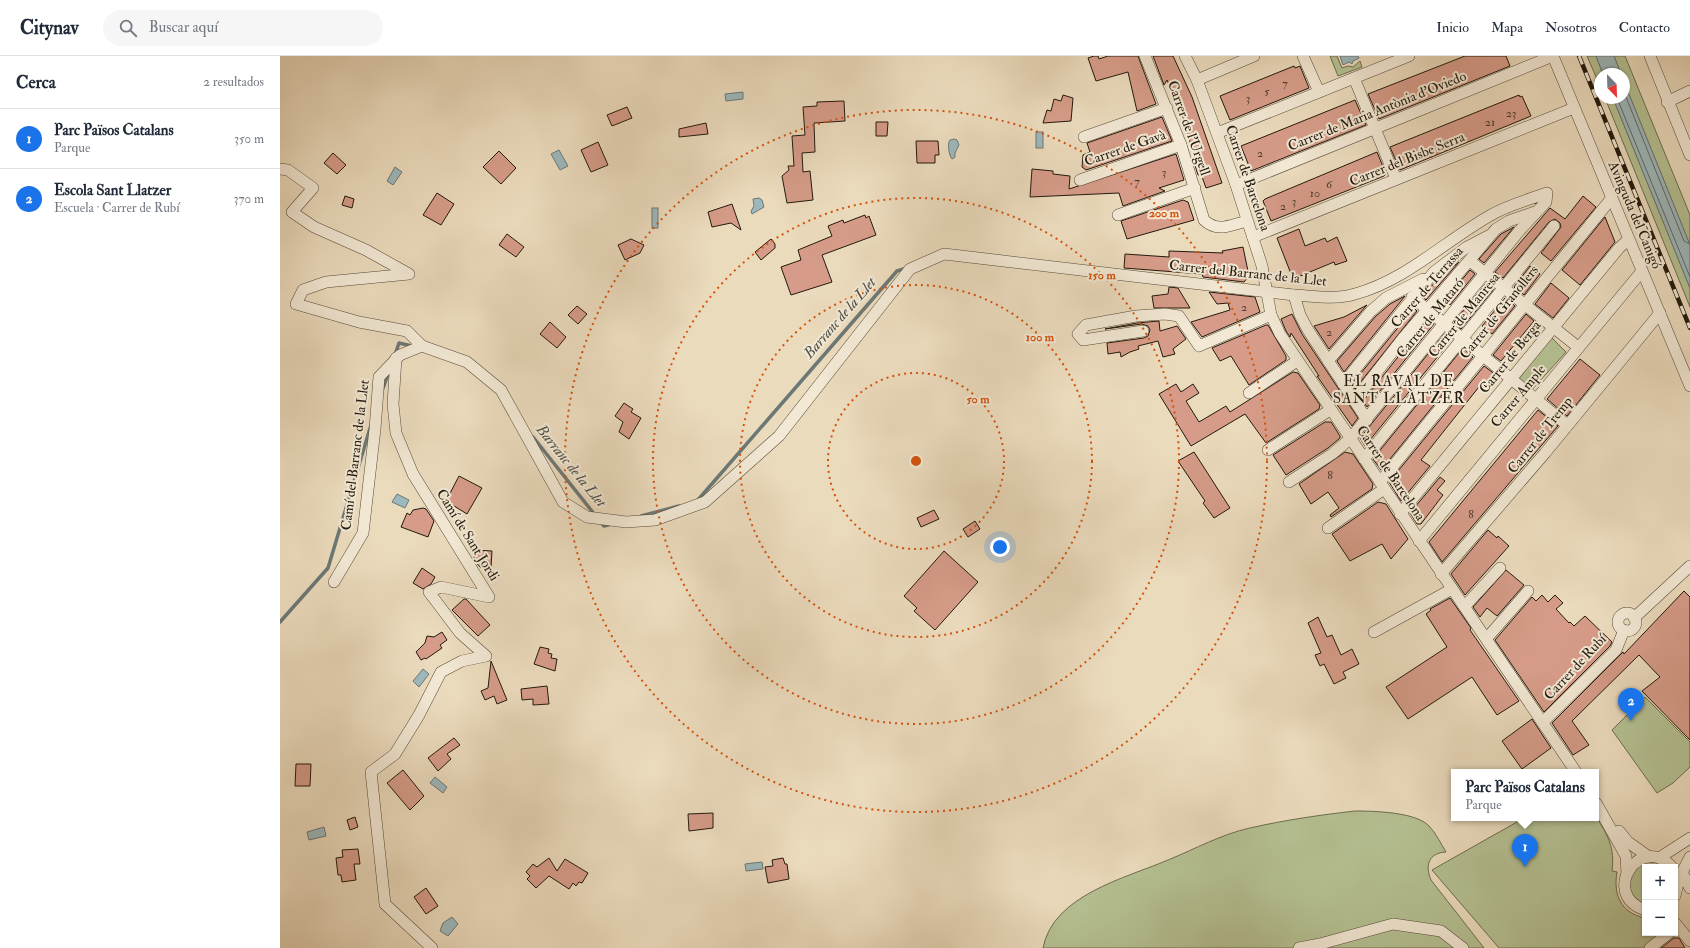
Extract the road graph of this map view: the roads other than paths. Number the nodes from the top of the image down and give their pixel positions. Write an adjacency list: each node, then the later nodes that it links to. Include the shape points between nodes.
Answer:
1 (1145, 56): 14 (street, Carrer de l'Urgell)
2 (1185, 56): 10 (street, Carrer de Barcelona)
3 (1254, 56): 10 (street)
4 (1303, 56): 12 (street)
5 (1410, 56): 8 (street)
6 (1553, 56): 15 (street, Avinguda del Canigó); 16 (street, Carrer de Maria Antònia d'Oviedo)
7 (1650, 56): 13 (street)
8 (1395, 59): 9 (street)
9 (1354, 78): 12 (street); 16 (street)
10 (1197, 80): 17 (street, Carrer de Barcelona)
11 (1690, 91): 13 (street)
12 (1318, 92): 17 (street)
13 (1667, 102): 20 (street)
14 (1166, 108): 18 (street); 19 (street, Carrer de l'Urgell)
15 (1574, 108): 22 (street, Carrer del Bisbe Serra); 27 (street, Avinguda del Canigó)
16 (1374, 128): 22 (street); 24 (street, Carrer de Maria Antònia d'Oviedo)
17 (1217, 133): 24 (street, Carrer de Barcelona)
18 (1084, 137)
19 (1181, 144): 23 (street, Carrer de Gavà); 25 (street, Carrer de l'Urgell)
20 (1690, 154)
21 (280, 169): 51 (street, via 288,170 313,188 292,212 314,227 366,250 409,274 326,282 303,290 296,304 359,322 407,331)
22 (1396, 179): 33 (street, Carrer del Bisbe Serra)
23 (1080, 180)
24 (1236, 185): 30 (street, Carrer de Barcelona)
25 (1195, 188): 29 (street); 30 (street, Carrer de l'Urgell, via 1204,220 1211,226 1221,228)
26 (1547, 193): 28 (street, Carrer de Mataró, via 1546,202); 41 (street, Carrer del Barranc de la Llet, via 1492,215 1409,269 1367,290 1337,297)
27 (1612, 199): 34 (street, Avinguda del Canigó); 43 (street, Carrer de Granollers)
28 (1538, 211): 32 (street, Carrer de Terrassa, via 1509,221); 38 (street, Carrer de Mataró)
29 (1118, 215)
30 (1247, 221): 33 (street, Carrer de Barcelona)
31 (1554, 226): 39 (street, Carrer de Manresa)
32 (1494, 232): 35 (street, Carrer de Terrassa); 37 (street, via 1467,247)
33 (1253, 237): 40 (street, Carrer de Barcelona)
34 (1628, 240): 36 (street, Avinguda del Canigó); 48 (street, Carrer de Berga)
35 (1470, 261): 38 (street); 44 (street, Carrer de Terrassa)
36 (1642, 271): 45 (street, Avinguda del Canigó); 52 (street, Carrer Ample)
37 (1434, 272): 42 (street); 56 (street, via 1413,286 1386,298 1371,311)
38 (1486, 274): 39 (street); 47 (street, Carrer de Mataró)
39 (1505, 289): 43 (street); 50 (street, Carrer de Manresa)
40 (1268, 292): 41 (street, Carrer del Barranc de la Llet); 46 (street, Carrer de Barcelona); 51 (street, Carrer del Barranc de la Llet, via 944,254 910,269 779,436 705,502 655,520 626,522 587,517 563,502 501,390 467,362)
41 (1294, 295): 56 (street, via 1300,315)
42 (1412, 297): 44 (street); 58 (street)
43 (1525, 305): 48 (street); 53 (street, Carrer de Granollers)
44 (1428, 309): 47 (street); 62 (street, Carrer de Terrassa)
45 (1660, 313): 59 (street, Avinguda del Canigó); 65 (street, Carrer de Tremp)
46 (1272, 315): 49 (street, via 1199,346 1179,316 1165,314 1136,316 1086,325 1078,334 1083,340); 55 (street, Carrer de Barcelona, via 1280,334)
47 (1445, 323): 50 (street); 64 (street, Carrer de Mataró)
48 (1554, 328): 52 (street); 57 (street, Carrer de Berga)
49 (1143, 331)
50 (1463, 339): 53 (street); 68 (street, Carrer de Manresa)
51 (422, 346): 54 (street, Camí del Barranc de la Llet)
52 (1578, 347): 61 (street, Carrer Ample)
53 (1483, 356): 57 (street); 70 (street, Carrer de Granollers)
54 (396, 358): 77 (street, Camí del Barranc de la Llet, via 379,377 363,533); 99 (street, Camí de Sant Jordi, via 393,404 396,434 413,474 489,597 441,587 429,592 460,633 486,656 462,661 441,672 395,754 371,772 385,904)
55 (1297, 361): 60 (street); 63 (street, Carrer de Barcelona)
56 (1328, 361): 58 (street)
57 (1511, 380): 61 (street); 71 (street, Carrer de Berga)
58 (1343, 384): 62 (street)
59 (1690, 386)
60 (1249, 393)
61 (1535, 400): 65 (street); 73 (street, Carrer Ample)
62 (1354, 401): 64 (street)
63 (1330, 410): 66 (street, Carrer de Barcelona); 67 (street)
64 (1367, 420): 66 (street, Carrer de Mataró)
65 (1567, 425): 76 (street, Carrer de Tremp)
66 (1350, 439): 68 (street, Carrer de Barcelona); 69 (street, Carrer de Mataró)
67 (1268, 450)
68 (1364, 459): 70 (street, Carrer de Barcelona)
69 (1289, 482)
70 (1382, 486): 71 (street, Carrer de Barcelona); 72 (street, Carrer de Granollers)
71 (1400, 514): 73 (street, Carrer de Barcelona)
72 (1328, 528)
73 (1419, 541): 76 (street, Carrer de Barcelona)
74 (1690, 566): 83 (street, Carrer de Rubí, via 1634,618 1627,614 1621,616 1619,624 1624,630 1616,650)
75 (1500, 568): 80 (street)
76 (1441, 574): 78 (street, Carrer de Barcelona)
77 (334, 582)
78 (1452, 589): 80 (street, Carrer de Barcelona); 81 (street)
79 (1528, 591): 82 (street)
80 (1465, 606): 82 (street, Carrer de Barcelona)
81 (1374, 632)
82 (1487, 638): 83 (street, Carrer de Barcelona)
83 (1543, 722): 84 (street, Carrer de Barcelona)
84 (1574, 769)
85 (1599, 808): 86 (street)
86 (1606, 818): 89 (street, via 1628,842); 92 (street, via 1626,856)
87 (1690, 838): 89 (street)
88 (1690, 857): 91 (street)
89 (1654, 858): 90 (street); 92 (street, via 1635,862)
90 (1664, 864)
91 (1678, 871)
92 (1627, 873): 95 (street, via 1625,886 1629,898)
93 (1678, 873): 94 (street)
94 (1690, 888)
95 (1642, 909)
96 (1678, 927): 98 (street)
97 (1664, 936): 102 (street)
98 (1690, 942)
99 (432, 948)
100 (1299, 948): 101 (street, via 1393,924 1441,931)
101 (1463, 948)
102 (1650, 948)

